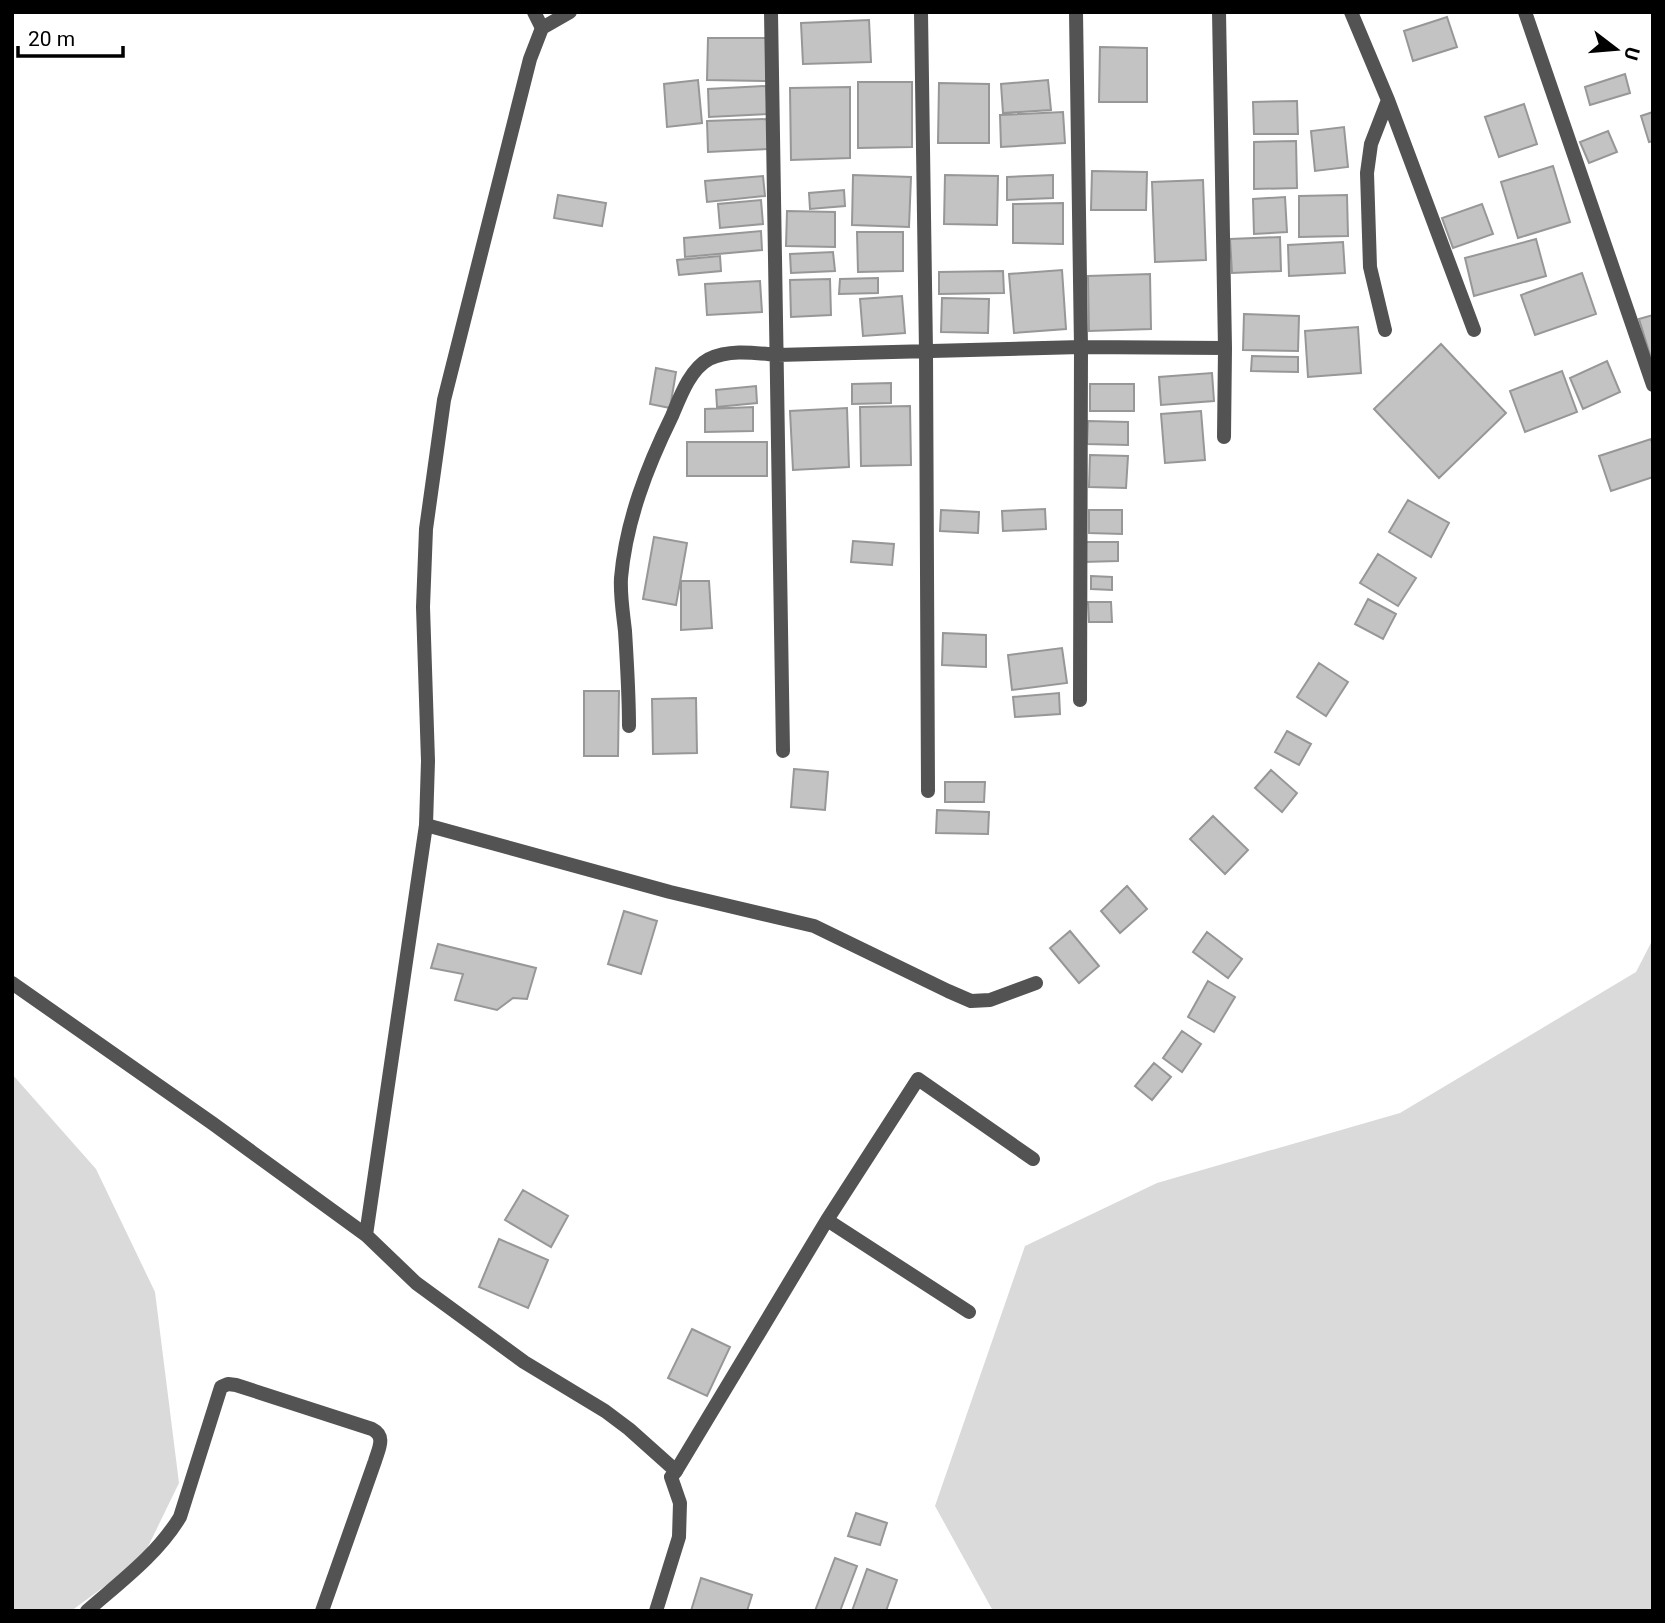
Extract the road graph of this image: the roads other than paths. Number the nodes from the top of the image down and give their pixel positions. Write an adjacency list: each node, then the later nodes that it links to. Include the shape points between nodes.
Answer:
1 (534, 12): 9 (street)
2 (570, 12): 9 (street)
3 (771, 12): 16 (street)
4 (921, 12): 15 (street)
5 (1076, 12): 13 (street)
6 (1219, 12): 14 (street)
7 (1351, 12): 10 (street)
8 (1525, 12): 17 (street)
9 (542, 28): 23 (street, via 530,59 444,400 429,503 423,607)
10 (1388, 100): 11 (street, via 1371,144 1367,173 1370,267); 12 (street)
11 (1385, 330)
12 (1474, 330)
13 (1081, 347): 14 (street); 15 (street); 19 (street)
14 (1225, 348): 18 (street)
15 (926, 351): 16 (street); 22 (street)
16 (777, 355): 20 (street, via 727,354 696,370 646,474 627,533 621,580); 21 (street)
17 (1653, 385)
18 (1224, 437)
19 (1080, 700)
20 (629, 726)
21 (783, 751)
22 (928, 791)
23 (426, 825): 25 (street, via 814,926 971,1001 990,1000); 28 (street)
24 (12, 983): 28 (street)
25 (1036, 983)
26 (1033, 1159): 27 (street, via 918,1079)
27 (827, 1220): 29 (street); 30 (street)
28 (366, 1235): 30 (street, via 416,1283 524,1362 629,1429)
29 (969, 1312)
30 (676, 1471): 33 (street, via 671,1477 680,1503 679,1537)
31 (87, 1611): 32 (street, via 169,1535 180,1517 221,1387 228,1384 372,1429 381,1437)
32 (322, 1611)
33 (656, 1611)

